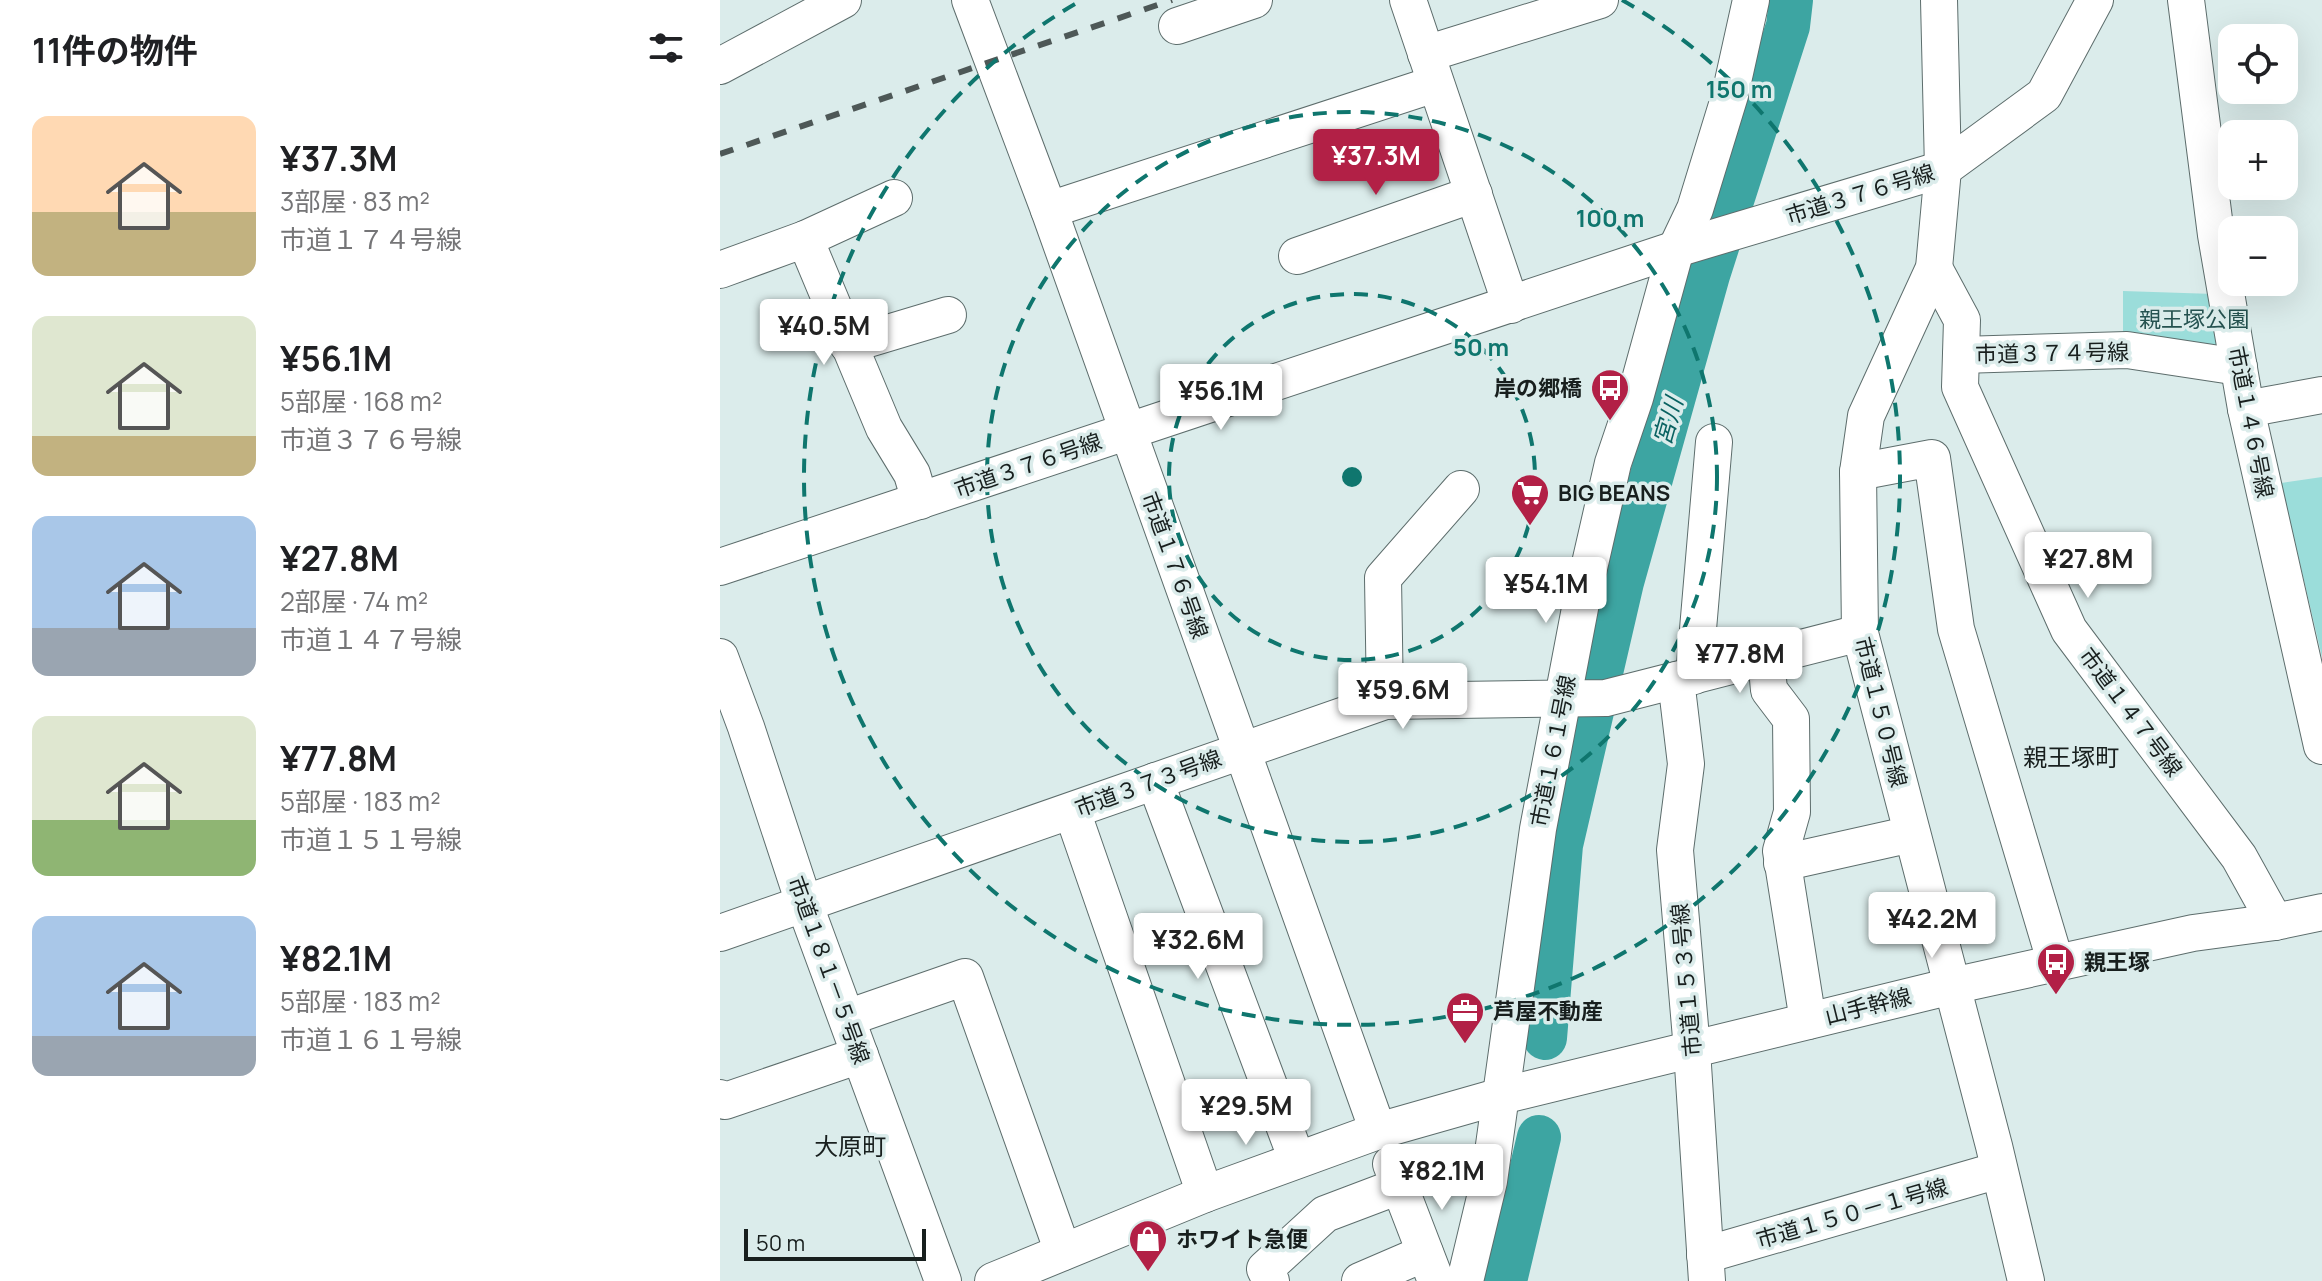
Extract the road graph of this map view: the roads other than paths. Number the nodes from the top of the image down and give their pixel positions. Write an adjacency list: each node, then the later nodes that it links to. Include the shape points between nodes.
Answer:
1 (843, 0): 11 (street)
2 (970, 0): 16 (street, 市道１７６号線)
3 (1254, 0): 10 (street)
4 (1408, 0): 12 (street)
5 (1600, 0): 12 (street)
6 (1751, 0): 18 (street, 市道１６１号線)
7 (1939, 0): 13 (street, 市道１５０号線)
8 (2095, 0): 13 (street, 市道３７６号線, via 2044,95)
9 (2186, 0): 26 (street, 市道１４６号線)
10 (1177, 26)
11 (720, 66)
12 (1431, 69): 14 (street); 16 (street)
13 (1943, 169): 18 (street, 市道３７６号線); 20 (street, 市道１５０号線)
14 (1474, 194): 19 (street); 22 (street)
15 (894, 198): 17 (street)
16 (1049, 210): 29 (street, 市道１７６号線)
17 (805, 239): 21 (street); 24 (street)
18 (1689, 246): 22 (street, 市道３７６号線); 39 (street, 市道１６１号線, via 1613,463 1581,603)
19 (1297, 256)
20 (1934, 268): 25 (street, 市道１４７号線, via 1962,320); 31 (street, 市道１５０号線, via 1866,416)
21 (720, 270)
22 (1511, 305): 29 (street, 市道３７６号線)
23 (948, 315): 24 (street)
24 (848, 345): 33 (street, via 884,428 912,474)
25 (1961, 355): 26 (street, 市道３７４号線, via 2127,350); 50 (street, 市道１４７号線, via 1960,387 2069,630 2239,857)
26 (2239, 367): 28 (street, 市道１４６号線)
27 (2322, 395): 28 (street)
28 (2246, 409): 42 (street, 市道１４６号線)
29 (1127, 431): 33 (street, 市道３７６号線); 43 (street, 市道１７６号線)
30 (1714, 442): 38 (street, 市道１５３号線)
31 (1858, 472): 35 (street, 市道１５０号線); 52 (street, via 1932,458 1956,629)
32 (1461, 489): 40 (street, via 1383,578)
33 (920, 501): 34 (street, 市道３７６号線)
34 (720, 567)
35 (1860, 633): 37 (street, 市道３７３号線); 46 (street, 市道１５０号線)
36 (720, 657): 41 (street, 市道１８１－５号線)
37 (1766, 657): 38 (street, 市道３７３号線); 47 (street, via 1769,690 1791,719 1792,812)
38 (1685, 678): 39 (street, 市道３７３号線); 56 (street, 市道１５３号線, via 1686,764 1675,850)
39 (1586, 698): 40 (street, 市道３７３号線); 58 (street, 市道１６１号線, via 1538,829)
40 (1385, 701): 43 (street, 市道３７３号線)
41 (733, 731): 48 (street, 市道１８１－５号線)
42 (2322, 746)
43 (1241, 750): 44 (street, 市道３７３号線); 60 (street, 市道１７６号線)
44 (1155, 781): 45 (street, 市道３７３号線); 61 (street)
45 (1072, 811): 48 (street, 市道３７３号線); 63 (street)
46 (1912, 834): 47 (street); 53 (street, 市道１５０号線)
47 (1782, 863): 55 (street)
48 (804, 903): 51 (street, 市道３７３号線); 54 (street, 市道１８１－５号線)
49 (2322, 912): 50 (street, 山手幹線)
50 (2275, 922): 52 (street, 山手幹線, via 2193,933)
51 (720, 933)
52 (2056, 964): 53 (street, 山手幹線)
53 (1952, 986): 55 (street, 山手幹線); 62 (street, 市道１５０号線)
54 (847, 1018): 57 (street, 市道１８１－５号線); 64 (street, via 965,977)
55 (1808, 1021): 56 (street, 山手幹線)
56 (1692, 1050): 58 (street, 山手幹線); 66 (street, 市道１５３号線)
57 (860, 1055): 59 (street, via 725,1101); 67 (street, 市道１８１－５号線)
58 (1528, 1090): 60 (street, 山手幹線); 71 (street, 市道１６１号線, via 1489,1181)
59 (720, 1098)
60 (1378, 1131): 61 (street, 山手幹線)
61 (1297, 1160): 63 (street, 山手幹線)
62 (1999, 1170): 66 (street, 市道１５０－１号線); 72 (street, 市道１５０号線)
63 (1205, 1194): 64 (street, 山手幹線)
64 (1063, 1252): 68 (street, 山手幹線)
65 (1431, 1267): 69 (street, via 1395,1175 1325,1214 1265,1269); 70 (street)
66 (1706, 1268)
67 (943, 1281)
68 (993, 1281)
69 (1271, 1281)
70 (1360, 1281)
71 (1465, 1281)
72 (2026, 1281)

